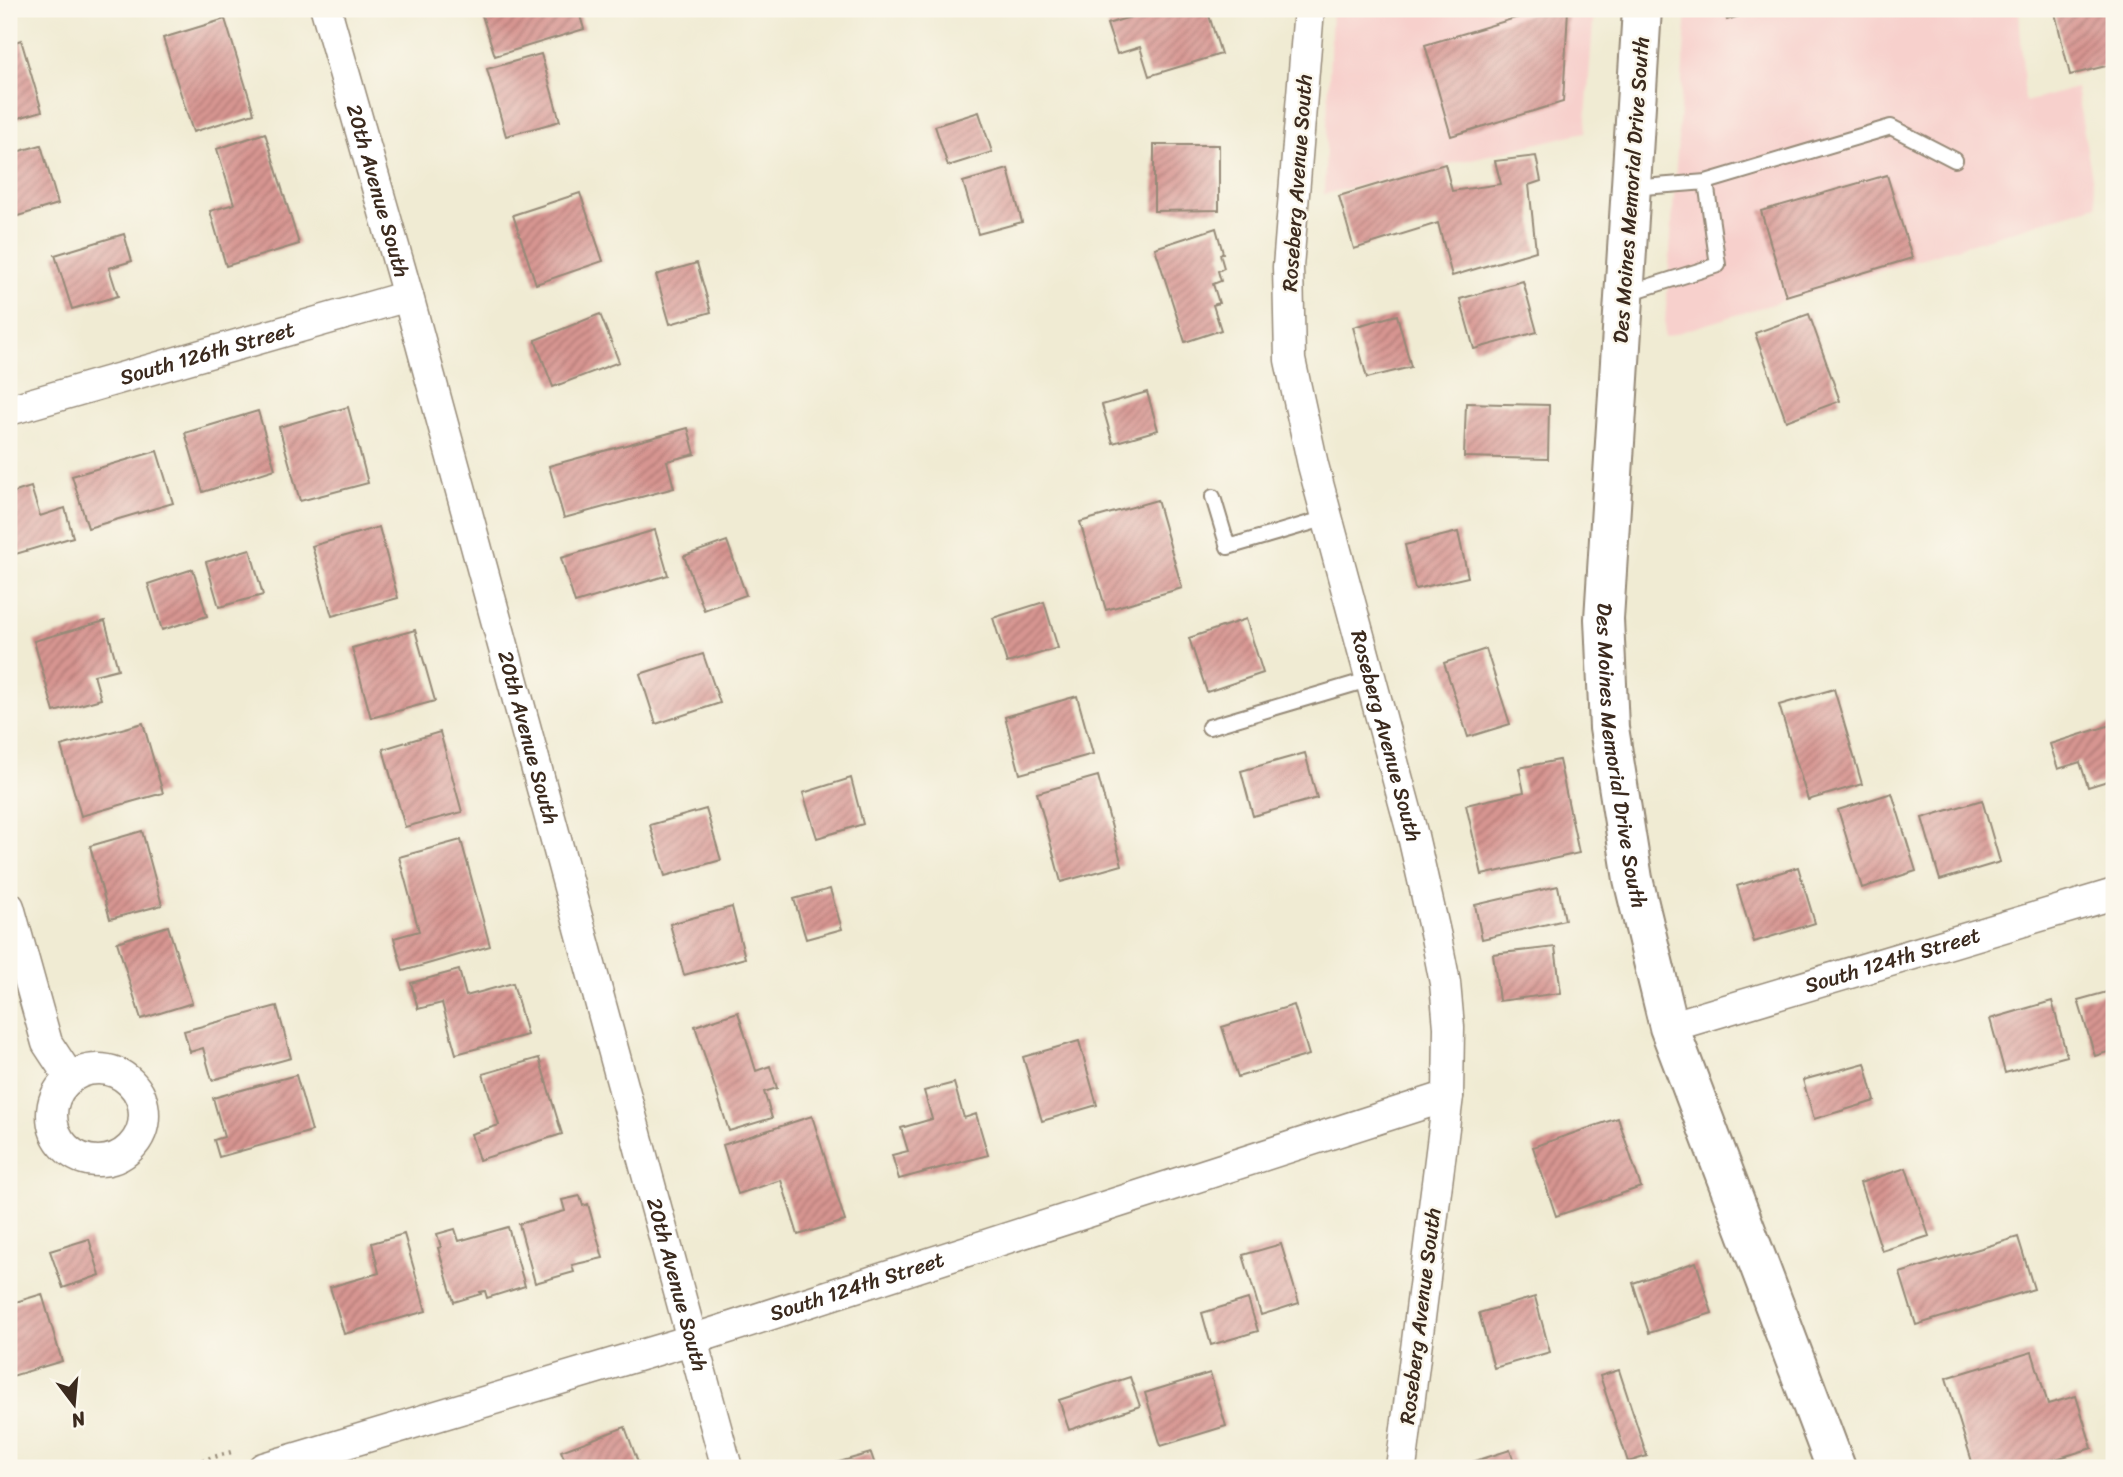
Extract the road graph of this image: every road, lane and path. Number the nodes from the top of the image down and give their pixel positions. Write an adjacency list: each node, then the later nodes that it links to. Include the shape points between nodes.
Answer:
1 (326, 9): 8 (street, 20th Avenue South)
2 (1309, 9): 11 (street, Roseberg Avenue South, via 1287,267 1290,360)
3 (1642, 9): 6 (main road, Des Moines Memorial Drive South)
4 (1955, 160): 5 (lane, via 1891,127)
5 (1706, 182): 6 (lane); 7 (lane, via 1718,265)
6 (1631, 188): 7 (main road, Des Moines Memorial Drive South)
7 (1624, 295): 16 (main road, Des Moines Memorial Drive South, via 1604,619 1609,728 1633,879)
8 (408, 296): 9 (street, South 126th Street); 19 (street, 20th Avenue South)
9 (9, 410)
10 (1213, 497): 11 (lane, via 1228,547)
11 (1327, 518): 12 (street, Roseberg Avenue South)
12 (1371, 679): 13 (lane); 18 (street, Roseberg Avenue South, via 1413,836 1445,983)
13 (1209, 727)
14 (2114, 894): 16 (street, South 124th Street)
15 (9, 907): 17 (street, via 47,1042)
16 (1669, 1027): 23 (main road, Des Moines Memorial Drive South)
17 (70, 1078)
18 (1448, 1096): 19 (street, South 124th Street); 22 (street, Roseberg Avenue South)
19 (691, 1340): 20 (street, South 124th Street); 21 (street, 20th Avenue South)
20 (263, 1468)
21 (727, 1468)
22 (1401, 1468)
23 (1836, 1468)

